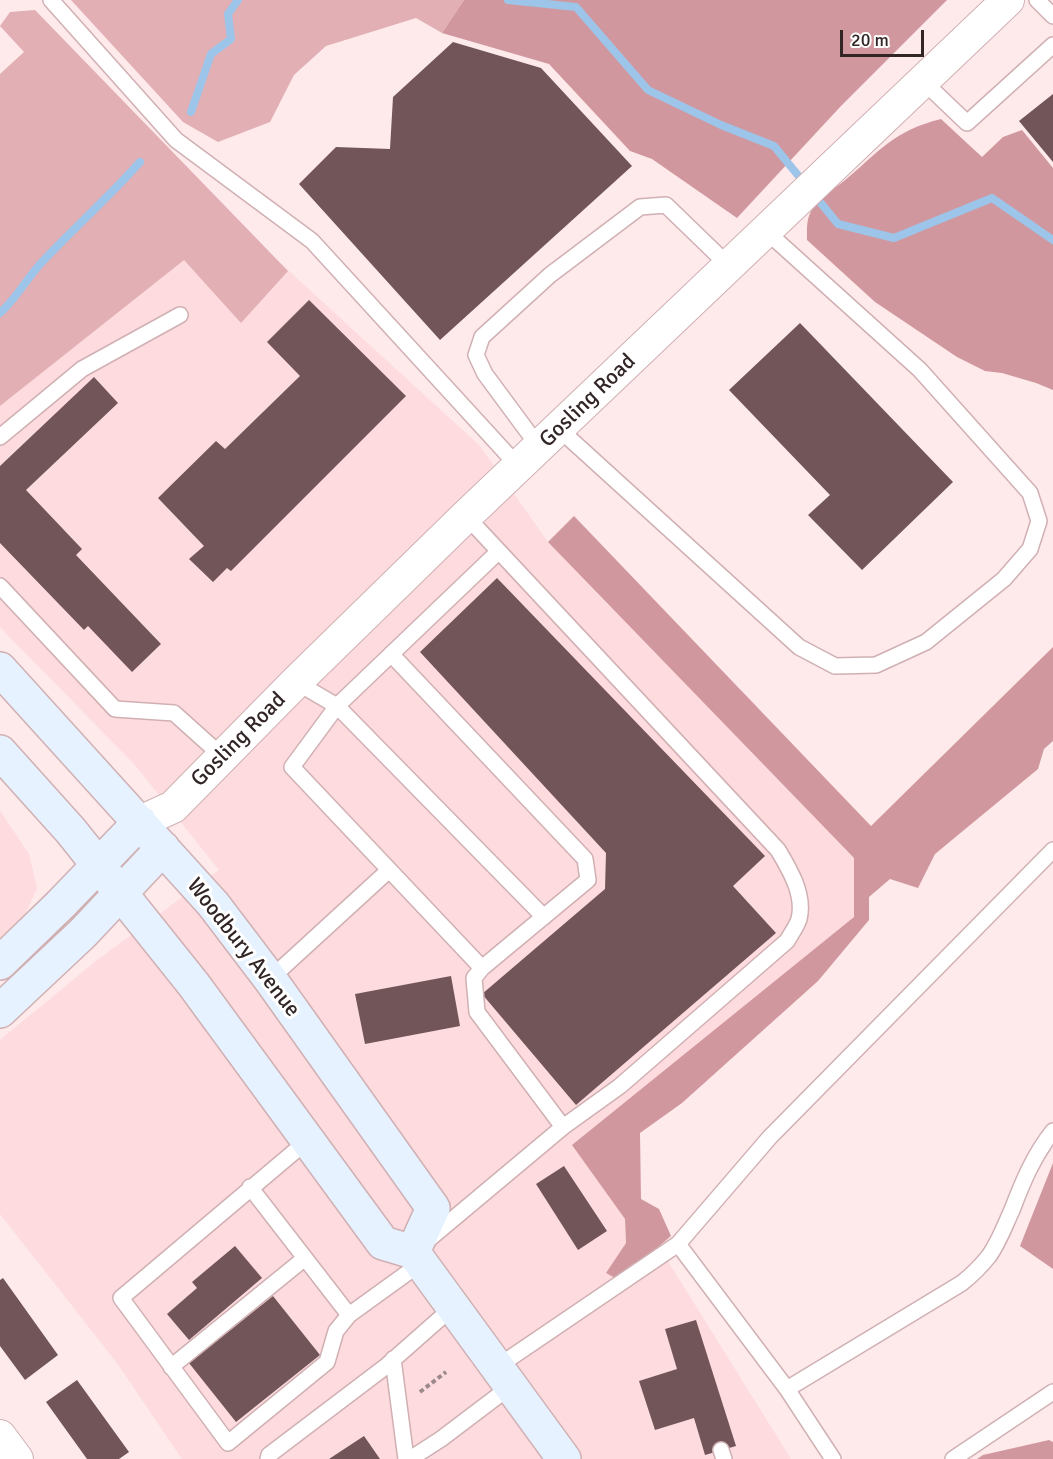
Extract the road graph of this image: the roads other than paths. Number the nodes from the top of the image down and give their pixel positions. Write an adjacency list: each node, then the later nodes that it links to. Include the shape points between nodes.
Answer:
1 (51, 0): 11 (lane, via 176,140 312,241)
2 (1008, 0): 6 (street, Gosling Road)
3 (1037, 0): 4 (lane)
4 (1053, 16)
5 (1053, 45): 6 (lane, via 967,123)
6 (923, 81): 7 (street, Gosling Road)
7 (766, 231): 8 (street, Gosling Road); 11 (lane, via 920,370 1030,493 1039,520 1030,549 1004,579 926,642 876,665 836,666 799,647)
8 (729, 266): 11 (street, Gosling Road); 11 (lane, via 666,205 640,207 550,275 482,337 476,355 485,374)
9 (180, 315): 10 (lane, via 82,369)
10 (0, 437)
11 (539, 447): 12 (street, Gosling Road)
12 (466, 516): 13 (lane); 17 (street, Gosling Road)
13 (498, 552): 15 (lane); 33 (lane, via 778,850 800,895 799,918 788,941 620,1086)
14 (0, 586): 20 (lane, via 115,709 174,713)
15 (391, 654): 18 (lane); 28 (lane, via 585,860 588,880)
16 (0, 669): 22 (main road, Woodbury Avenue)
17 (296, 682): 18 (lane); 20 (street, Gosling Road)
18 (337, 706): 26 (lane, via 292,767); 28 (lane)
19 (0, 752): 25 (main road)
20 (223, 757): 21 (street, Gosling Road)
21 (173, 807): 22 (street, Gosling Road); 23 (street, Gosling Road)
22 (140, 822): 23 (main road, Woodbury Avenue); 25 (main road, Gosling Road)
23 (163, 848): 27 (main road, Gosling Road); 31 (main road, Woodbury Avenue, via 213,904)
24 (1053, 850): 37 (lane, via 770,1137)
25 (99, 866): 27 (main road); 29 (main road, Gosling Road)
26 (388, 871): 30 (lane); 31 (lane)
27 (121, 893): 32 (main road, Gosling Road); 35 (main road, via 195,985)
28 (544, 917): 30 (lane)
29 (0, 963)
30 (482, 968): 33 (lane, via 474,978 477,1012)
31 (270, 979): 38 (main road, Woodbury Avenue, via 433,1208)
32 (0, 1011)
33 (563, 1127): 38 (lane)
34 (1053, 1131): 45 (lane, via 1039,1148 1000,1237 977,1270 962,1283)
35 (308, 1142): 36 (lane); 38 (main road, via 383,1243)
36 (250, 1187): 39 (lane); 43 (lane, via 121,1298)
37 (678, 1244): 44 (lane); 45 (lane)
38 (417, 1257): 40 (main road); 41 (lane)
39 (305, 1258): 41 (lane); 43 (lane)
40 (453, 1307): 42 (lane); 44 (main road)
41 (349, 1315): 43 (lane, via 336,1331 327,1362 228,1443)
42 (393, 1359): 49 (lane); 50 (lane)
43 (171, 1367)
44 (504, 1376): 50 (lane, via 441,1439); 51 (main road)
45 (787, 1389): 52 (lane)
46 (1053, 1392): 53 (lane)
47 (0, 1436): 48 (street)
48 (17, 1459)
49 (268, 1459)
50 (408, 1459)
51 (564, 1459)
52 (833, 1459)
53 (953, 1459)

